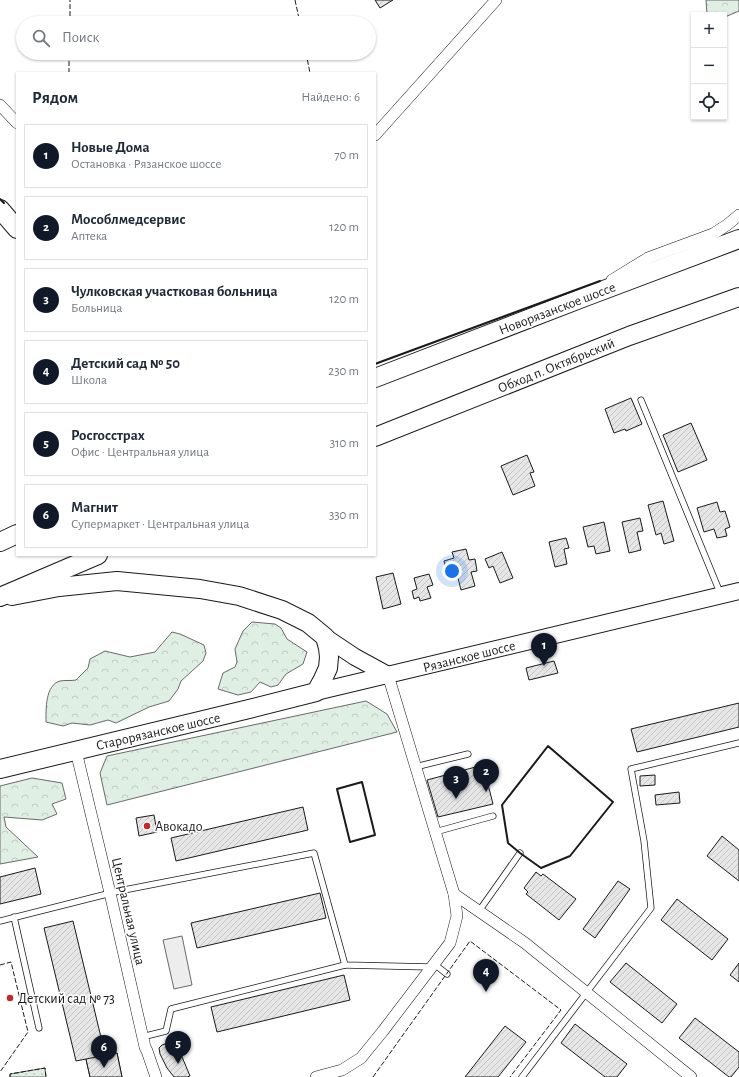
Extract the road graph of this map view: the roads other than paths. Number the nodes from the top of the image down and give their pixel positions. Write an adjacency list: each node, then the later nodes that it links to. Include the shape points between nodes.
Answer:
1 (496, 0): 4 (street)
2 (0, 105): 3 (street)
3 (16, 122)
4 (376, 134)
5 (0, 209): 9 (main road)
6 (739, 215): 8 (street)
7 (739, 222): 8 (lane)
8 (727, 225): 11 (street, via 714,234 648,258)
9 (16, 228)
10 (739, 239): 11 (main road, Новорязанское шоссе)
11 (585, 296): 13 (main road, Новорязанское шоссе)
12 (739, 297): 15 (main road, Обход п. Октябрьский, via 629,336)
13 (379, 376)
14 (641, 400): 20 (lane)
15 (376, 437)
16 (16, 534): 17 (main road)
17 (0, 542)
18 (96, 556): 21 (main road)
19 (739, 590): 20 (main road, Рязанское шоссе)
20 (721, 595): 23 (main road, Рязанское шоссе)
21 (0, 598): 22 (main road, via 59,587 117,581 200,589 239,596 282,610 308,623)
22 (326, 637): 23 (main road); 24 (main road, via 328,668)
23 (388, 675): 24 (main road, Рязанское шоссе); 28 (street)
24 (316, 692): 26 (main road, Старорязанское шоссе)
25 (739, 743): 41 (lane, via 631,769 644,841 651,908)
26 (76, 751): 29 (main road, Старорязанское шоссе); 33 (street, Центральная улица)
27 (468, 754): 28 (lane)
28 (415, 767): 31 (street)
29 (0, 769)
30 (493, 816): 31 (lane)
31 (435, 832): 34 (street)
32 (520, 853): 35 (lane)
33 (110, 893): 36 (lane); 38 (lane, via 314,853); 43 (street, Центральная улица)
34 (454, 894): 35 (street); 39 (street, via 457,916 450,943)
35 (478, 911): 41 (street, via 525,943)
36 (14, 917): 37 (lane); 42 (lane)
37 (0, 921)
38 (345, 965): 39 (lane); 43 (lane, via 171,1009 166,1031)
39 (433, 966): 40 (lane); 44 (street, via 361,1058)
40 (447, 974)
41 (586, 992): 47 (lane); 48 (street)
42 (39, 1028)
43 (142, 1037): 45 (street, Центральная улица)
44 (339, 1074): 46 (street)
45 (156, 1077)
46 (316, 1077)
47 (522, 1077)
48 (691, 1077)

